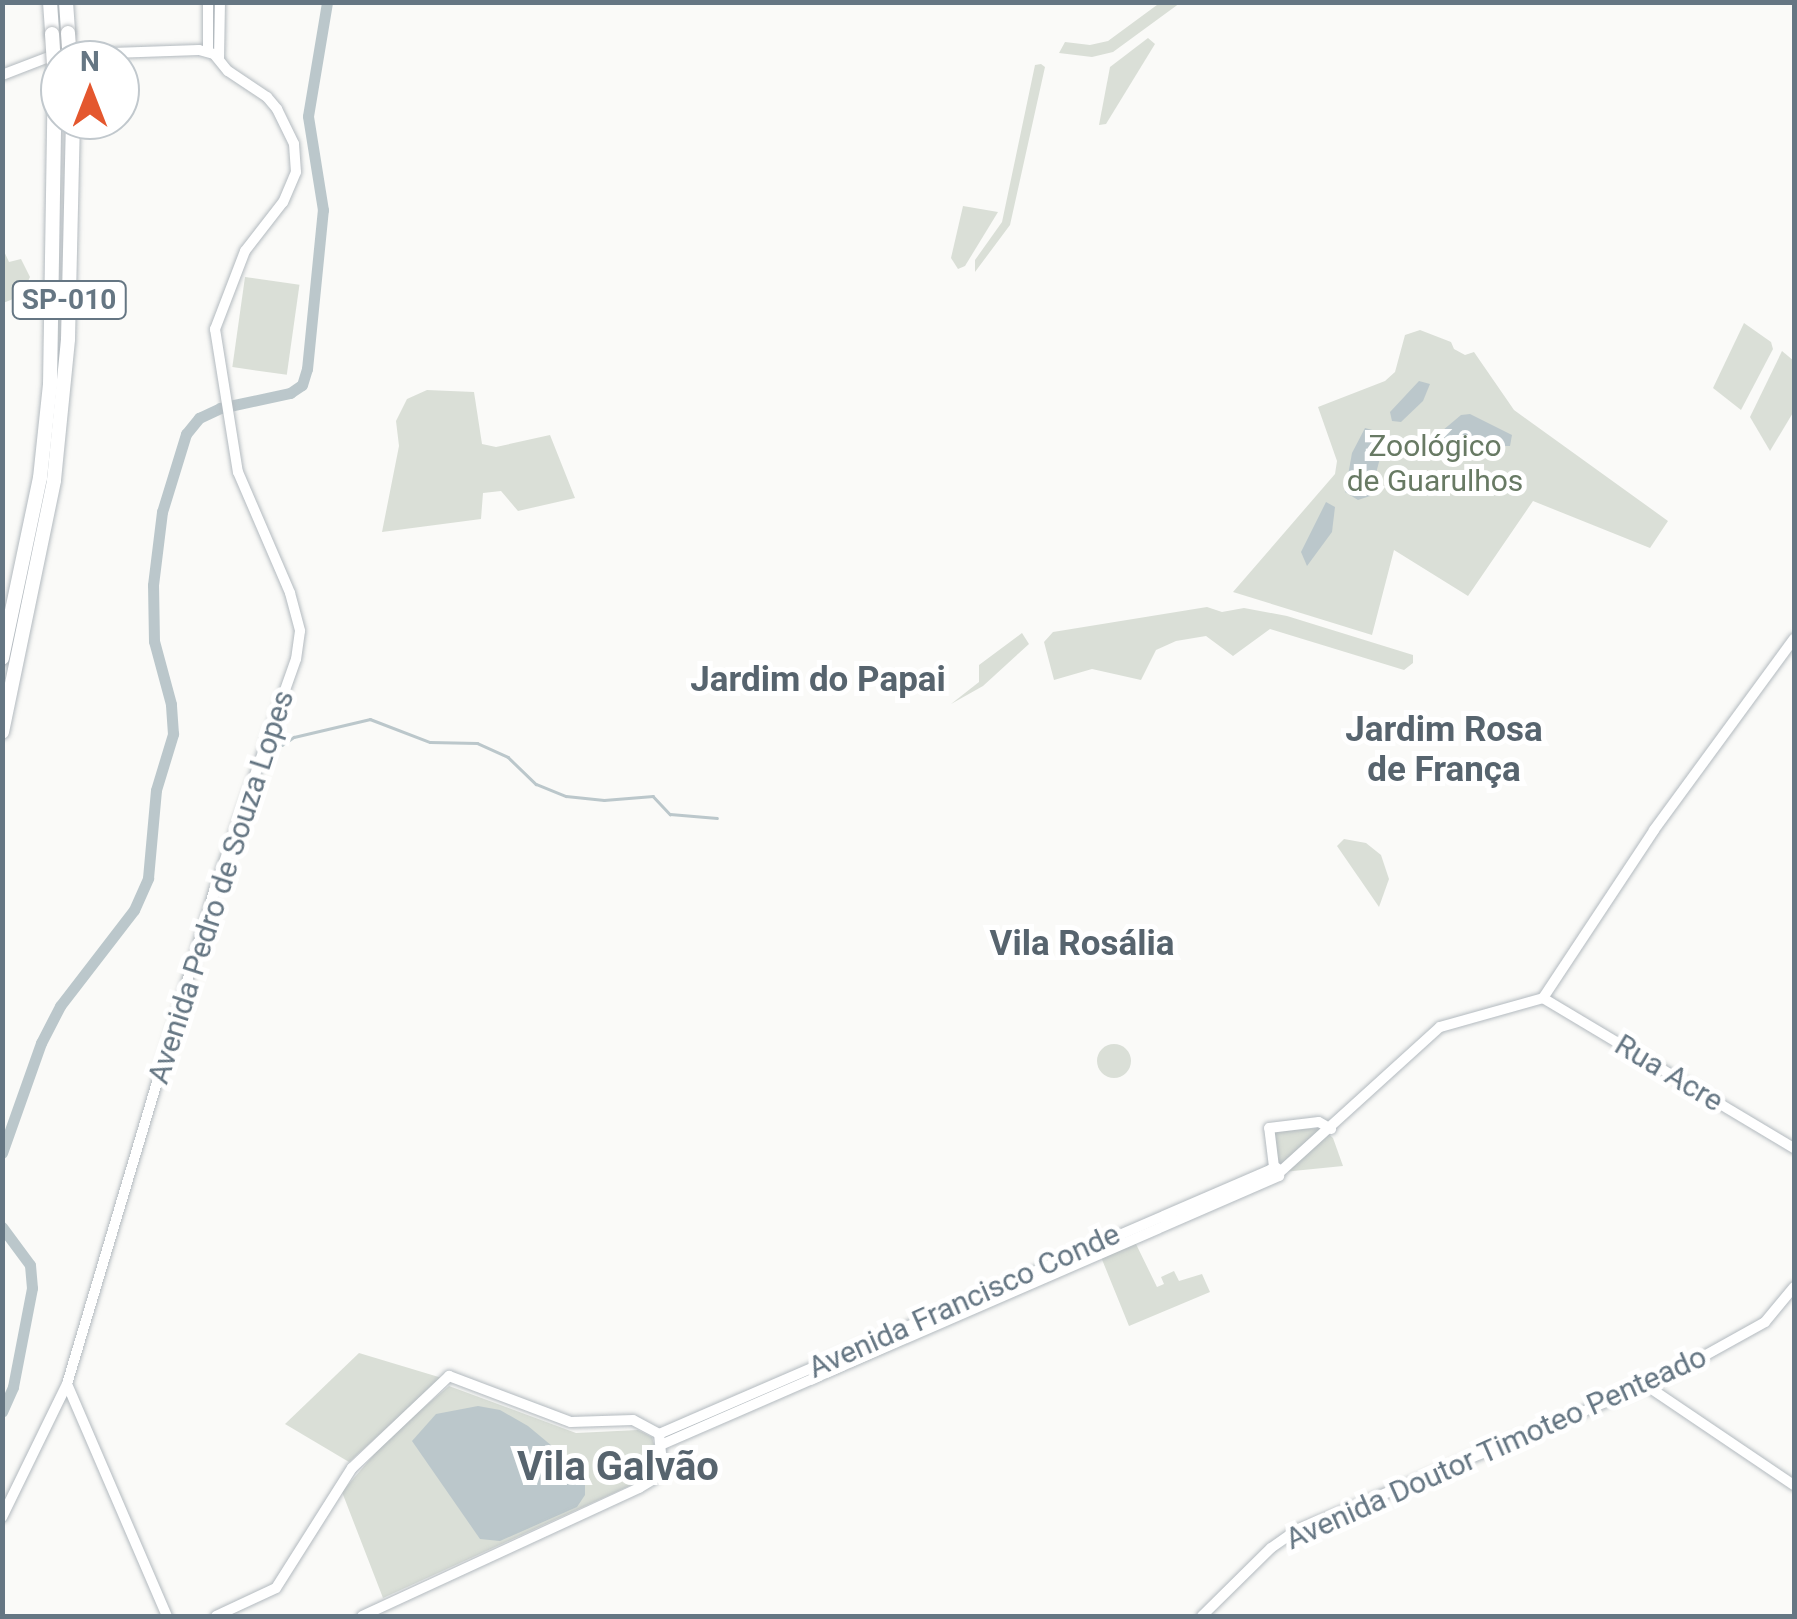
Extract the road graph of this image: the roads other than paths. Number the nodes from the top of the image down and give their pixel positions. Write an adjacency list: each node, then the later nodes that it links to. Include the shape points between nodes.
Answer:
1 (50, 2): 11 (highway, SP-010, bridge, via 50,385 37,495)
2 (66, 2): 5 (highway, bridge)
3 (208, 2): 6 (street)
4 (220, 2): 7 (street)
5 (69, 40)
6 (208, 51): 7 (street, Avenida Pedro de Souza Lopes); 8 (street, via 54,55)
7 (219, 60): 20 (street, Avenida Pedro de Souza Lopes, via 273,102 296,152 287,194 246,252 215,323 241,482 296,610 300,646 214,891)
8 (2, 76)
9 (73, 140): 12 (highway, SP-010, via 68,339 54,480)
10 (1794, 639): 13 (street, via 1654,830)
11 (2, 658)
12 (2, 732)
13 (1543, 998): 14 (street, Avenida Francisco Conde, via 1440,1027); 17 (street, Rua Acre)
14 (1357, 1104): 15 (street); 16 (street, Avenida Francisco Conde)
15 (1319, 1122): 16 (street); 18 (street, via 1269,1128)
16 (1331, 1129): 18 (street, Avenida Francisco Conde)
17 (1794, 1148)
18 (1274, 1172): 22 (street, Avenida Francisco Conde)
19 (1794, 1287): 21 (street, Avenida Doutor Timoteo Penteado, via 1765,1322)
20 (67, 1384): 24 (street, Avenida Pedro de Souza Lopes); 25 (street)
21 (1646, 1386): 23 (street); 28 (street, Avenida Doutor Timoteo Penteado, via 1297,1530)
22 (666, 1437): 26 (street, via 633,1420 571,1422 449,1376 352,1468 268,1595); 27 (street, via 658,1473 639,1488)
23 (1794, 1485)
24 (2, 1517)
25 (168, 1616)
26 (216, 1616)
27 (362, 1616)
28 (1202, 1616)

